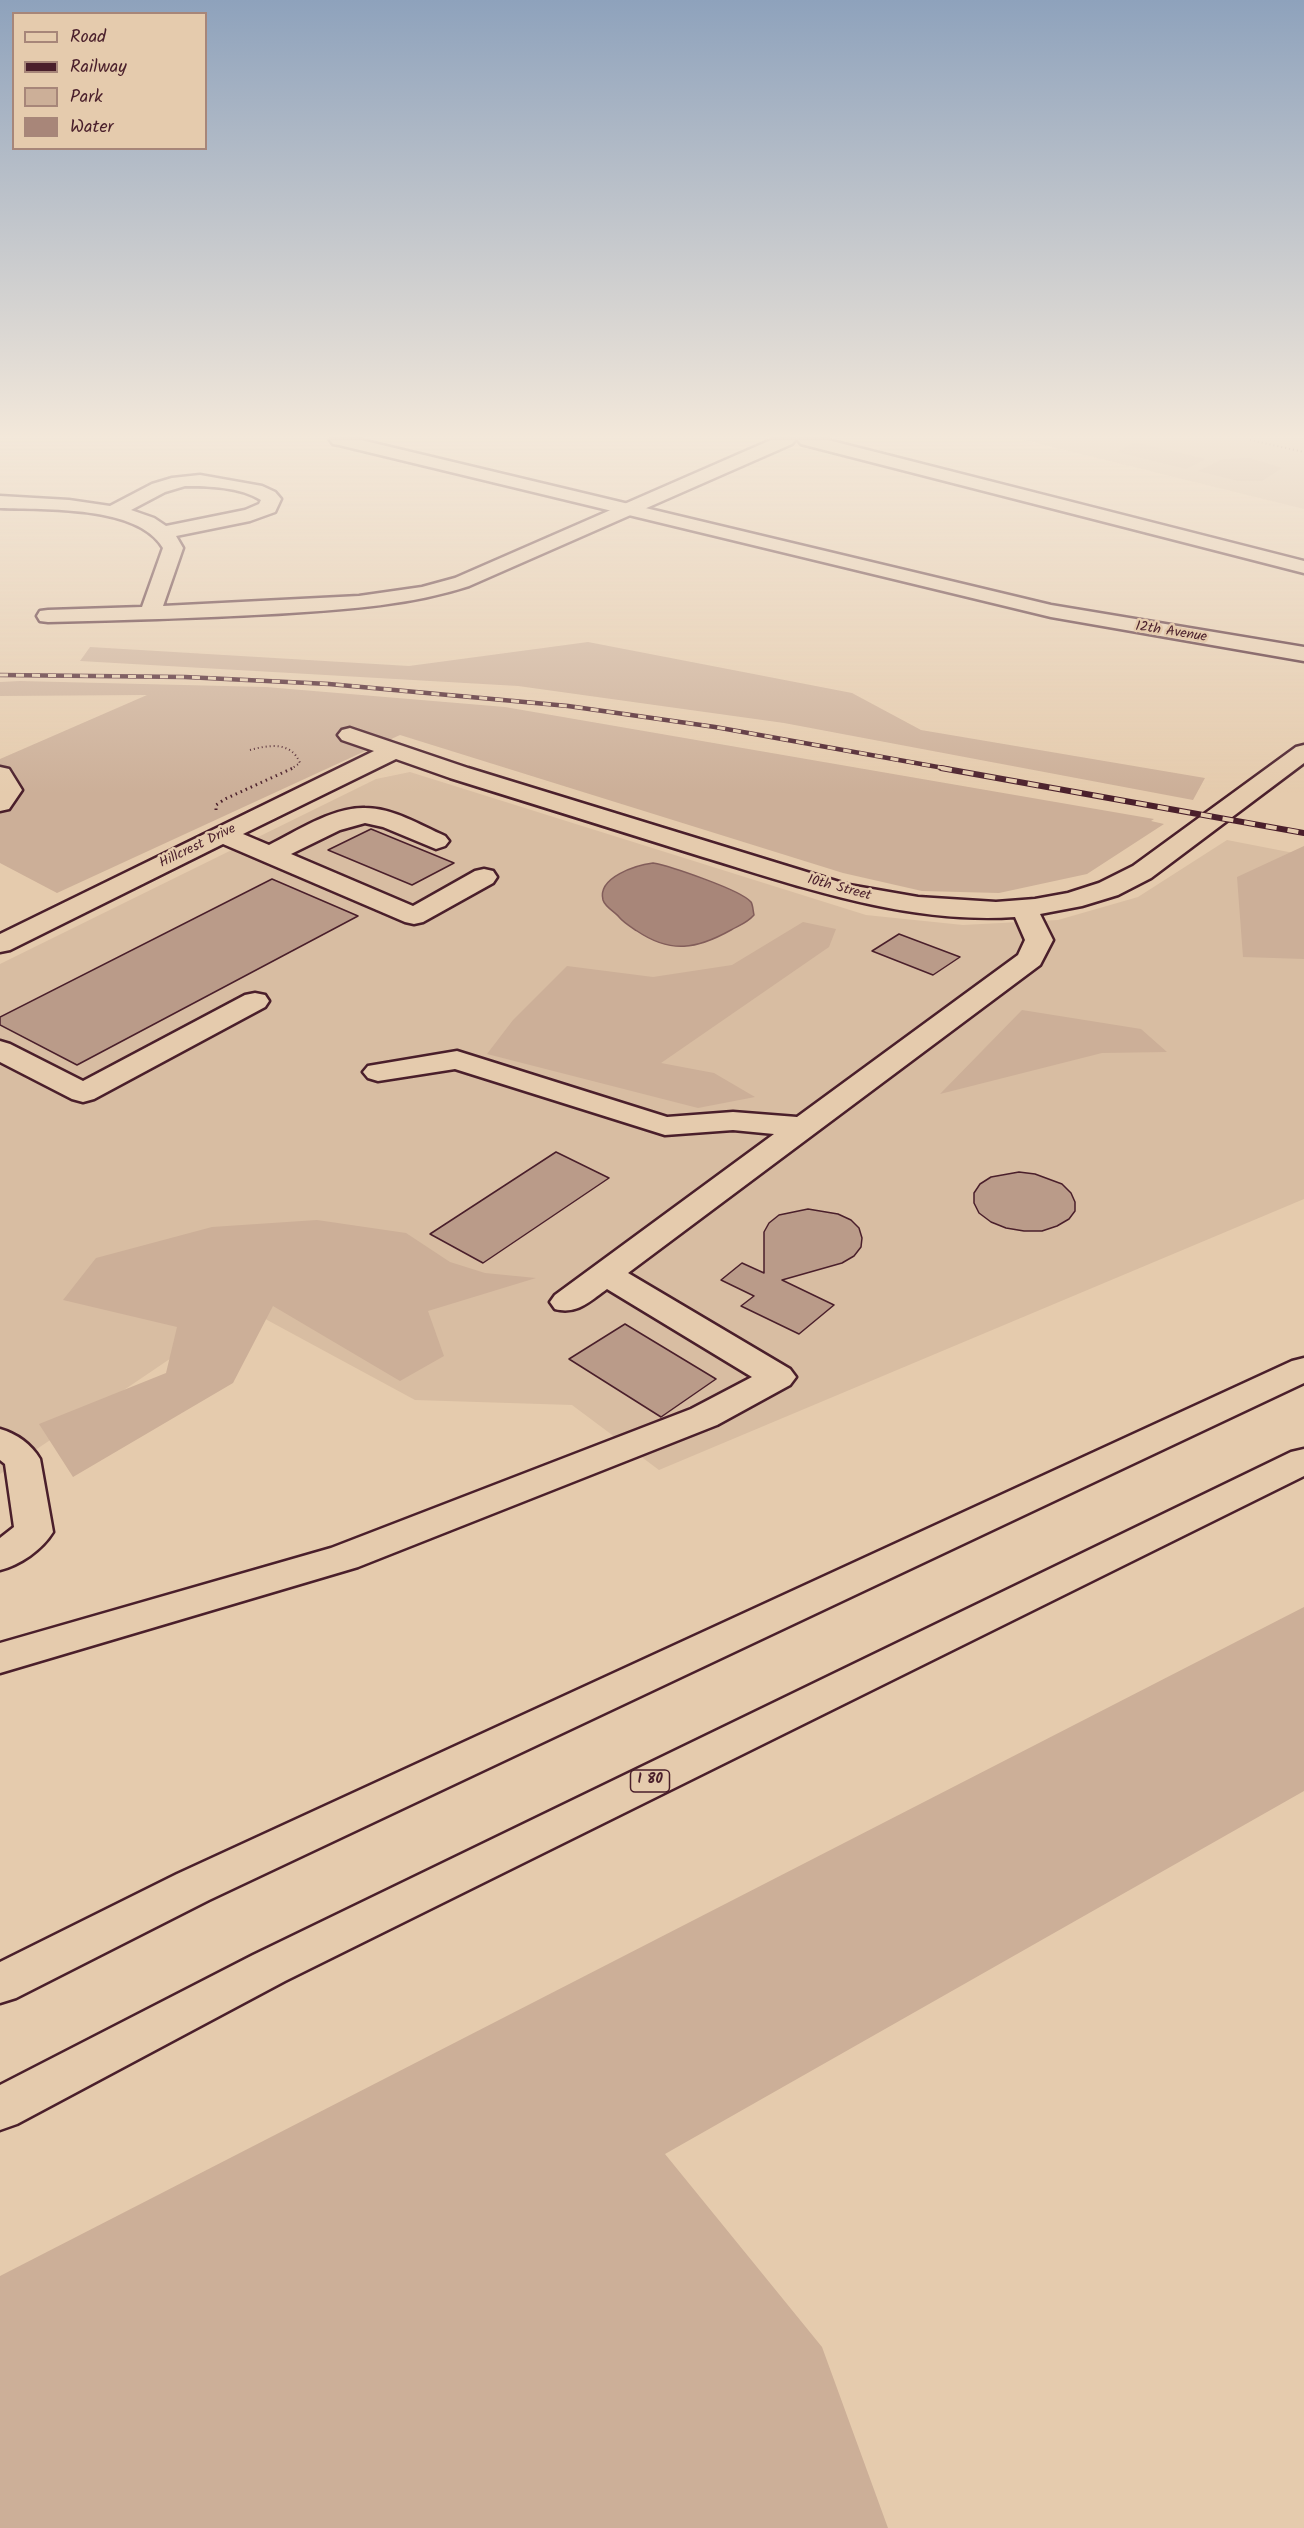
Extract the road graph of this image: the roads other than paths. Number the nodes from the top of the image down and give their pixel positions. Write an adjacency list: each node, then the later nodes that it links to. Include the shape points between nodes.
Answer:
1 (170, 558): 6 (main road)
2 (516, 558): 6 (main road, via 462,582 421,594 327,604)
3 (832, 558): 8 (main road, 12th Avenue, via 1062,613)
4 (1269, 558): 5 (main road)
5 (1304, 567)
6 (150, 614): 7 (main road)
7 (48, 616)
8 (1304, 654)
9 (350, 735): 10 (main road, 10th Street)
10 (396, 750): 12 (main road, Hillcrest Drive); 16 (main road, 10th Street, via 844,892 932,908)
11 (1304, 752): 16 (main road, 10th Street, via 1142,872 1077,898)
12 (234, 830): 14 (main road); 17 (main road, Hillcrest Drive)
13 (436, 841): 14 (main road, via 363,815 348,818)
14 (270, 855): 15 (main road, via 414,916)
15 (484, 878)
16 (1022, 907): 21 (main road, via 1039,940 1030,959)
17 (0, 944)
18 (255, 1001): 19 (main road, via 83,1093)
19 (0, 1050)
20 (378, 1072): 21 (main road, via 457,1060 665,1126 733,1121)
21 (803, 1127): 22 (main road)
22 (606, 1274): 23 (main road); 28 (main road, via 778,1377 704,1417 344,1558)
23 (567, 1302)
24 (1304, 1369): 29 (main road, via 204,1882)
25 (11, 1450): 27 (main road, via 34,1532)
26 (1304, 1461): 30 (main road, I 80, via 269,1968)
27 (0, 1557)
28 (0, 1658)
29 (0, 1984)
30 (0, 2109)

